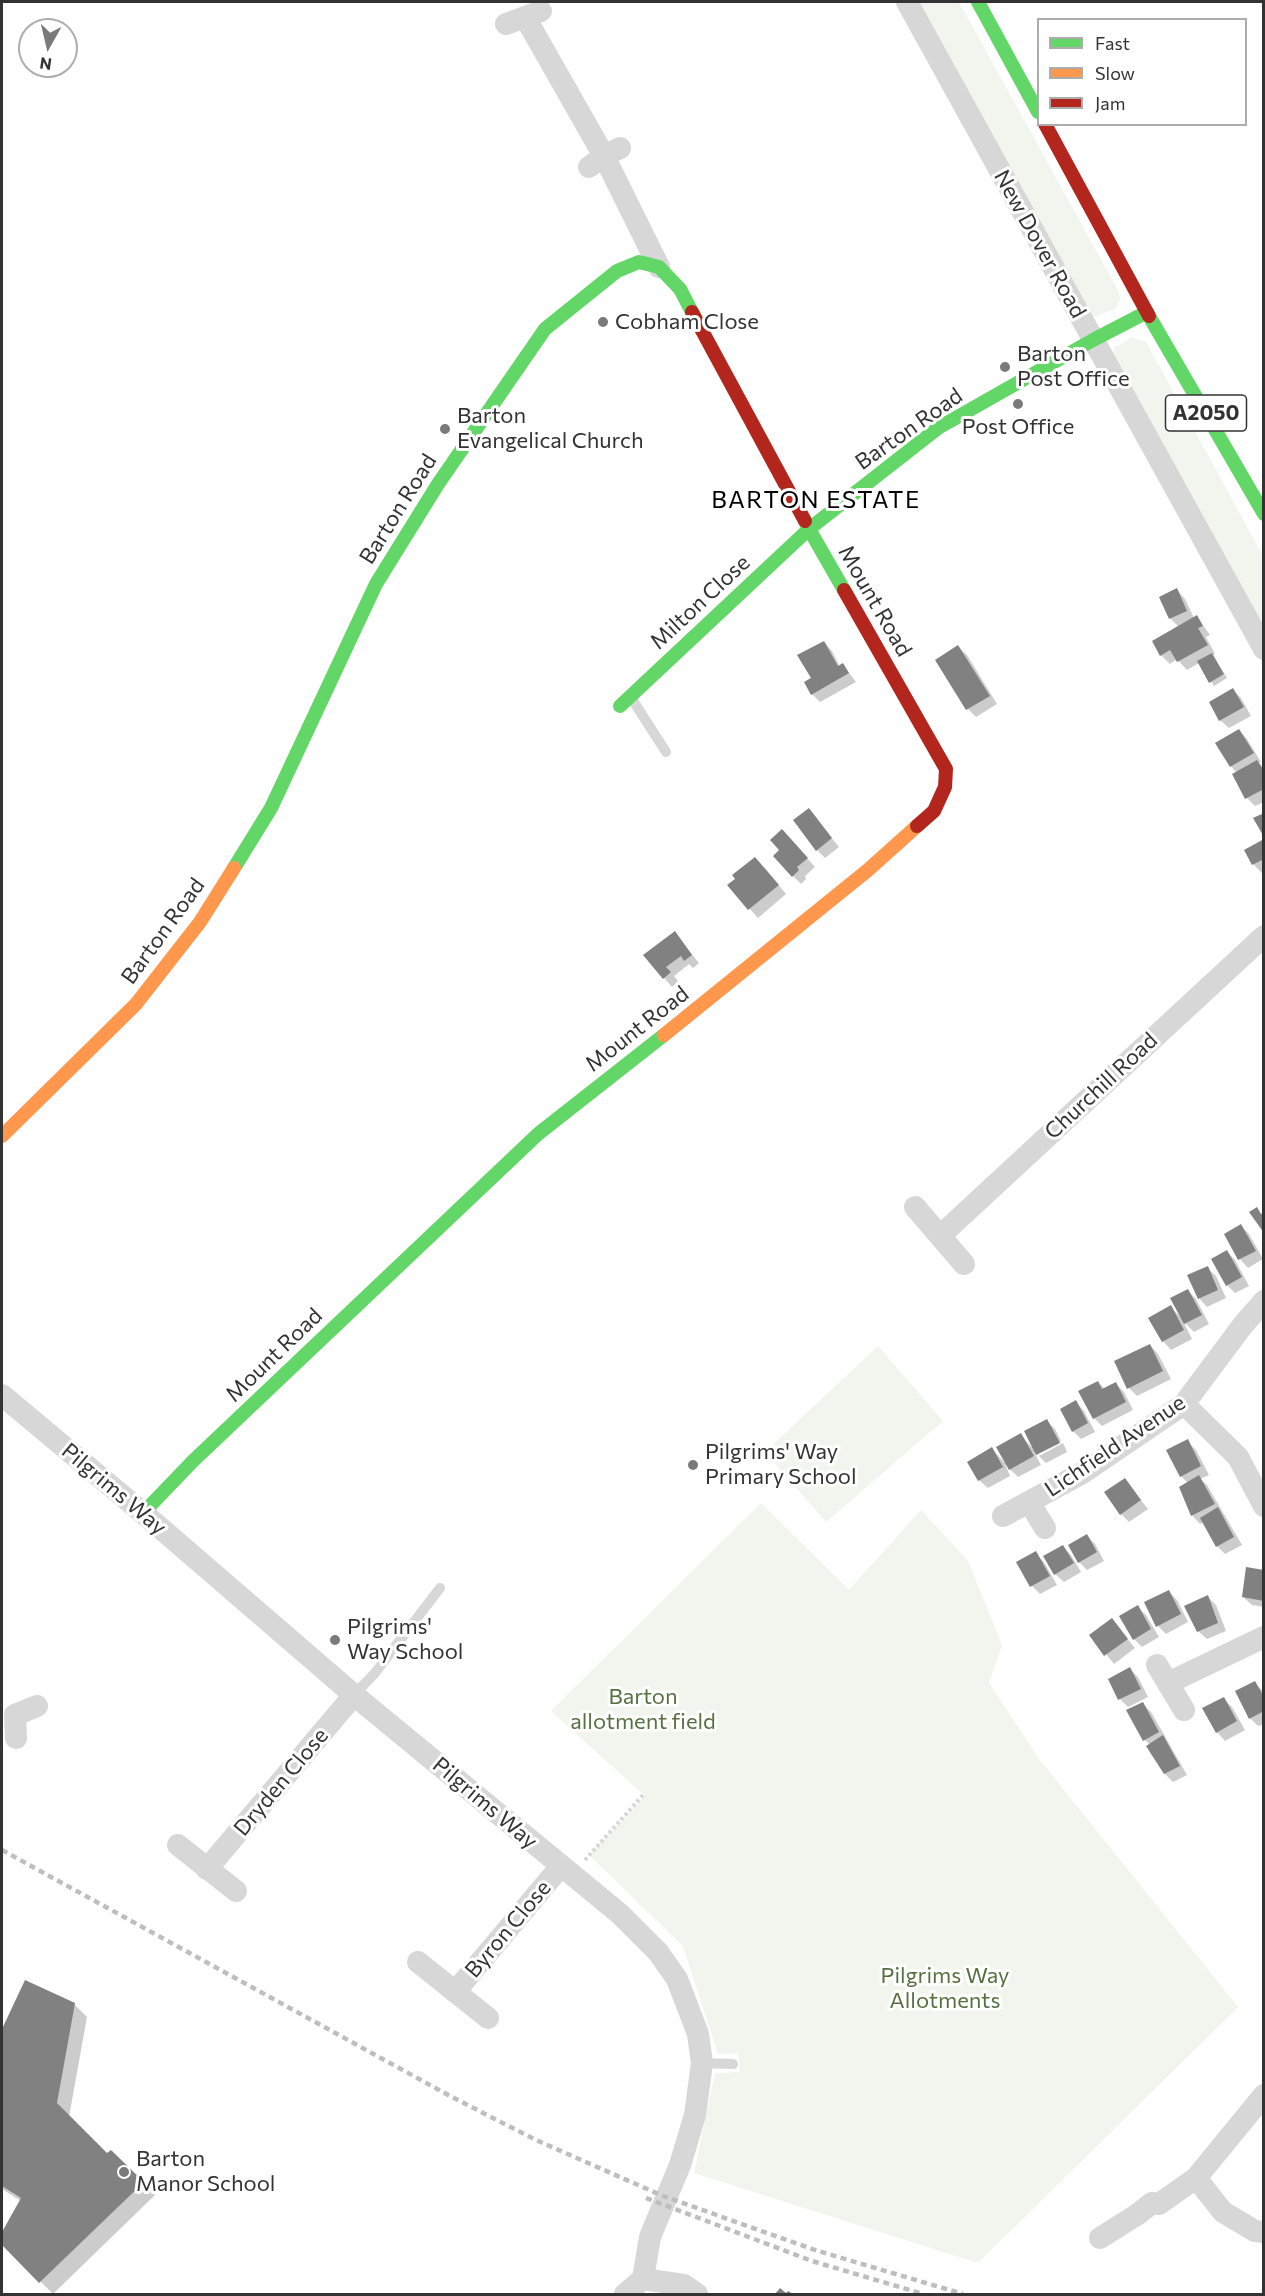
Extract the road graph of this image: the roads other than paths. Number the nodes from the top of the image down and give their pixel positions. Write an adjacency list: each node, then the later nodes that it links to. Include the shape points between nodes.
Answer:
1 (907, 2): 8 (street, New Dover Road)
2 (978, 2): 4 (street)
3 (524, 17): 6 (street, via 604,157)
4 (1037, 110)
5 (1046, 126): 7 (street, A2050)
6 (659, 267): 10 (street, via 680,289); 16 (street, Barton Road, via 639,262 617,271 545,329 438,483 376,584 271,808 200,922 136,1004)
7 (1147, 312): 8 (street, Barton Road); 9 (street, A2050)
8 (1093, 340): 10 (street, Barton Road, via 938,428); 11 (street, New Dover Road)
9 (1261, 502)
10 (809, 529): 12 (street, Milton Close); 25 (street, Mount Road, via 946,769 945,787 934,811 859,878 538,1134)
11 (1263, 645)
12 (630, 696): 13 (street, Milton Close); 14 (lane)
13 (620, 706)
14 (666, 752)
15 (1263, 936): 18 (street, Churchill Road)
16 (2, 1136)
17 (915, 1207): 18 (street)
18 (940, 1236): 19 (street)
19 (964, 1264)
20 (1263, 1301): 22 (street, Lichfield Avenue)
21 (2, 1395): 25 (street, Pilgrims Way)
22 (1184, 1404): 23 (street, Lichfield Avenue, via 1084,1472); 24 (street, via 1238,1457)
23 (1029, 1502): 26 (street, Lichfield Avenue); 27 (street, Lichfield Avenue)
24 (1263, 1506)
25 (143, 1513): 30 (street, Pilgrims Way)
26 (1003, 1516)
27 (1045, 1528)
28 (440, 1588): 30 (lane, via 375,1674)
29 (1263, 1637): 32 (street, via 1163,1674)
30 (354, 1695): 36 (street, Dryden Close); 37 (street, Pilgrims Way)
31 (37, 1706): 33 (street)
32 (1184, 1710)
33 (8, 1711): 34 (street)
34 (16, 1738)
35 (178, 1845): 36 (street)
36 (207, 1869): 38 (street)
37 (567, 1870): 40 (street, Byron Close); 42 (street, Pilgrims Way, via 620,1914 658,1952 677,1979 698,2034)
38 (236, 1891)
39 (418, 1962): 40 (street, Byron Close)
40 (455, 1992): 41 (street, Byron Close)
41 (488, 2018)
42 (702, 2063): 43 (lane); 48 (street, Pilgrims Way, via 695,2115 680,2165 650,2237)
43 (733, 2064)
44 (1263, 2095): 45 (street)
45 (1196, 2178): 46 (street, via 1223,2212); 47 (street)
46 (1263, 2232)
47 (1100, 2238)
48 (643, 2279): 49 (street); 50 (street, via 684,2285)
49 (625, 2295)
50 (697, 2295)

